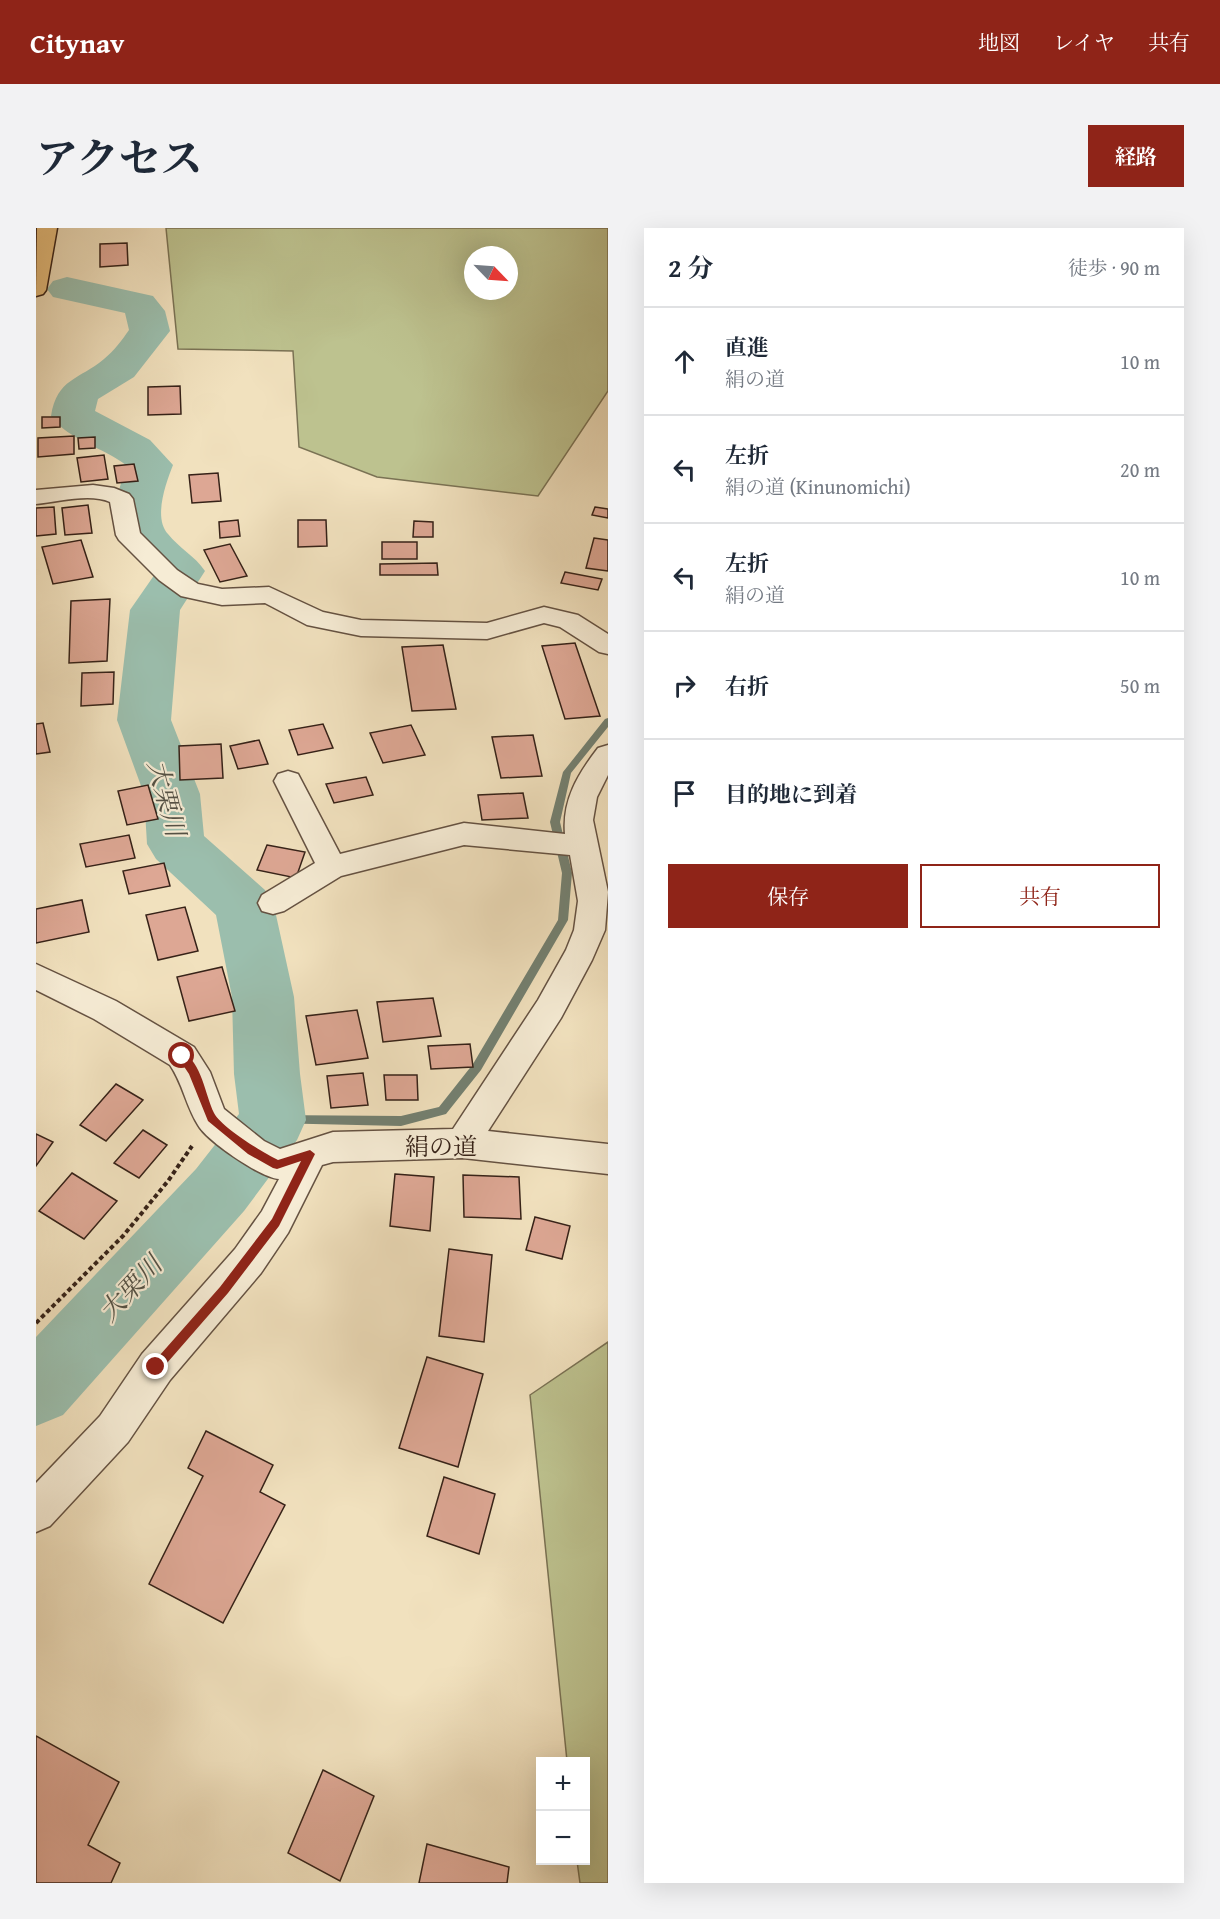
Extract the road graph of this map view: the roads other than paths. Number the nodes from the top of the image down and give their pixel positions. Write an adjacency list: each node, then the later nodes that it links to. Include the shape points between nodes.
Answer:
1 (47, 228): 2 (main road)
2 (36, 290)
3 (36, 497): 4 (street, via 105,492 118,496 128,535 168,575 190,590 222,597 269,595 316,619 361,628 488,631 544,615 569,621)
4 (608, 646)
5 (608, 754): 7 (street, via 584,790 579,807)
6 (288, 781): 8 (street)
7 (581, 846): 8 (street, via 464,834); 11 (street, via 592,887 593,909 579,958)
8 (332, 867): 9 (street)
9 (273, 903)
10 (36, 976): 12 (street, via 105,1010 182,1056 193,1072 211,1118 252,1151)
11 (463, 1143): 12 (street, 絹の道, via 333,1147); 13 (street, 絹の道)
12 (293, 1159): 14 (street, via 276,1222 248,1261 156,1367 114,1429)
13 (608, 1159)
14 (36, 1512)

